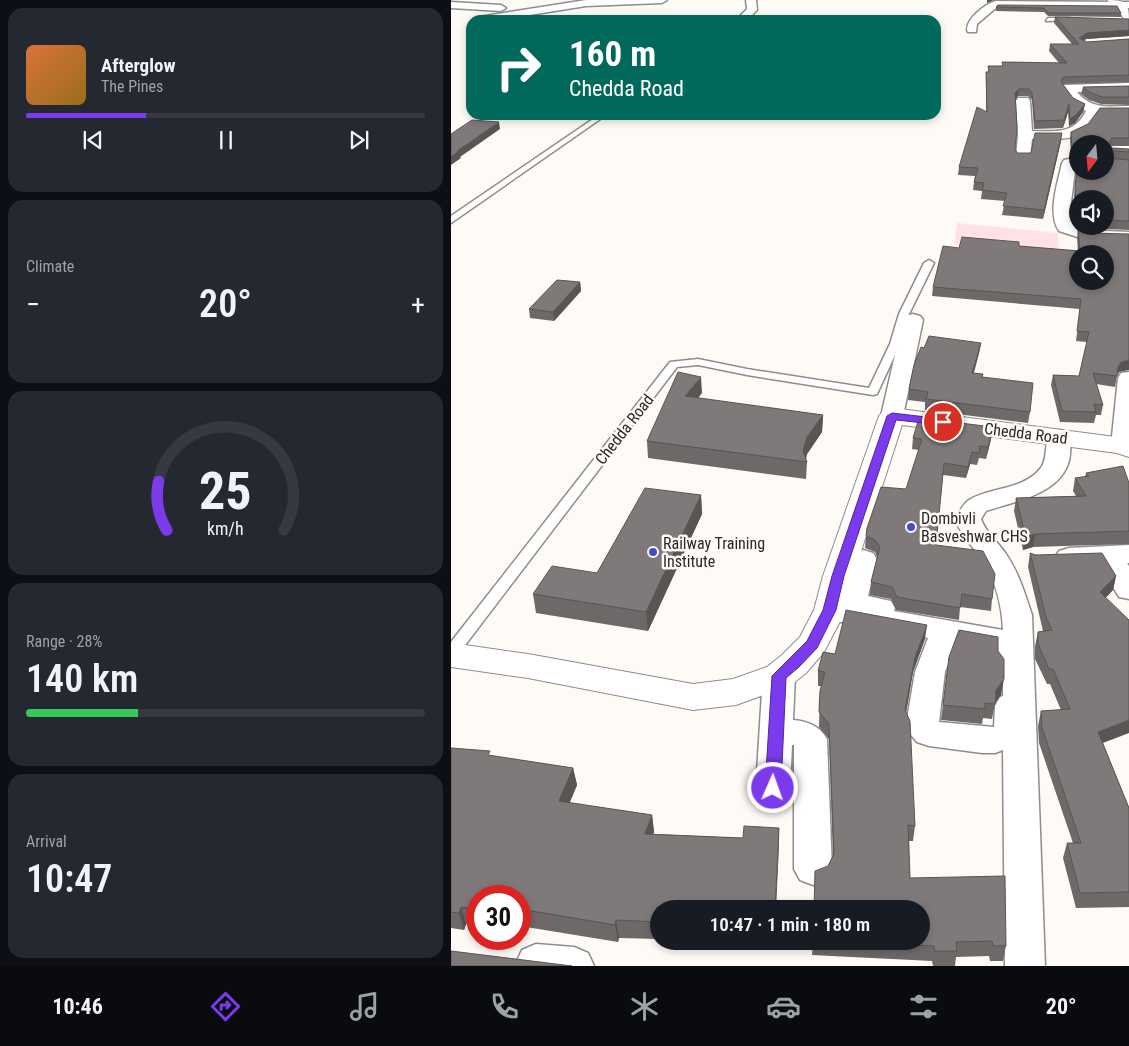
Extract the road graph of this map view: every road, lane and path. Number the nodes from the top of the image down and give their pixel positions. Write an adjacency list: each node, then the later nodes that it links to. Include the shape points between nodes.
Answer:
1 (496, 0): 6 (street)
2 (662, 0): 4 (street)
3 (751, 0): 13 (street, via 752,10)
4 (600, 1): 7 (street)
5 (1055, 3): 9 (street); 16 (street, via 990,6 972,24)
6 (451, 5): 7 (street)
7 (554, 7): 11 (street)
8 (1093, 12): 9 (street)
9 (1125, 12)
10 (451, 14): 11 (street)
11 (517, 14): 12 (street)
12 (511, 15)
13 (746, 15)
14 (1048, 20): 15 (lane)
15 (1077, 20)
16 (972, 30)
17 (1129, 87): 19 (street, via 1068,88 1078,101)
18 (1023, 101): 22 (street)
19 (1093, 110): 20 (street); 22 (street, via 1086,124 1067,135)
20 (1129, 110)
21 (596, 120): 25 (lane)
22 (1025, 135): 23 (street)
23 (1023, 157)
24 (1069, 163): 26 (street, via 1062,210 1065,227 1083,234)
25 (451, 220)
26 (1129, 237)
27 (929, 263): 30 (lane, via 904,314)
28 (913, 320): 30 (street)
29 (1129, 378): 32 (street)
30 (883, 404): 31 (street, Chedda Road); 35 (street); 39 (lane, Chedda Road, via 698,362 674,364)
31 (1059, 437): 32 (street, Chedda Road); 46 (street, via 1056,464 1048,476 1030,488 977,506 968,519 971,530 993,554 1009,587 1017,615)
32 (1126, 447)
33 (1119, 555): 34 (street); 36 (street)
34 (1043, 557)
35 (857, 587): 37 (street); 38 (street); 40 (street, via 830,610 812,644)
36 (1129, 590)
37 (919, 614)
38 (945, 630)
39 (451, 654): 40 (street, via 693,697 736,692)
40 (779, 676): 41 (street)
41 (775, 732): 42 (street); 43 (street, via 799,733 810,739)
42 (773, 788)
43 (813, 869)
44 (498, 960): 45 (street)
45 (574, 966)
46 (1025, 966)

